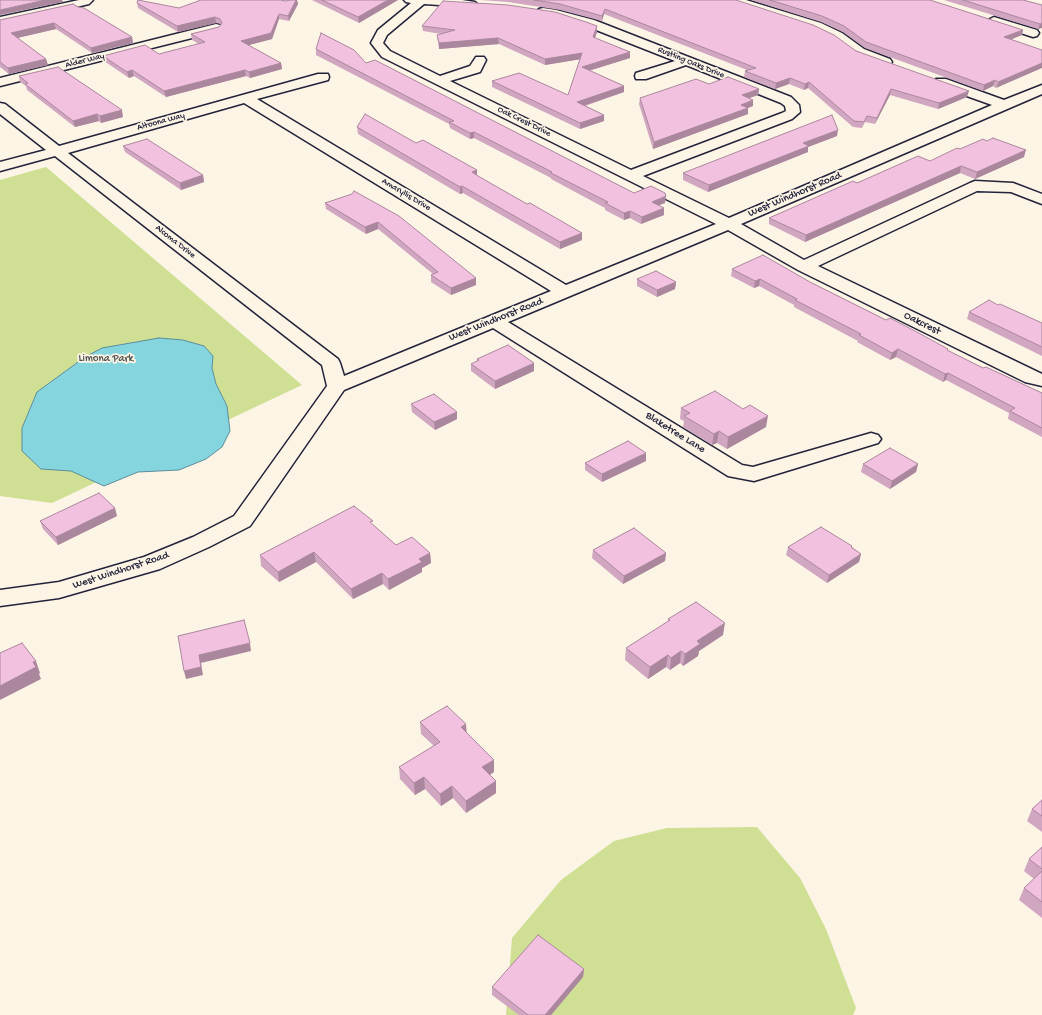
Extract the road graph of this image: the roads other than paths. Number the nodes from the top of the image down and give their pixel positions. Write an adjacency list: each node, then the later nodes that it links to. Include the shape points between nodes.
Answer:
1 (87, 0): 9 (street)
2 (734, 0): 6 (street)
3 (415, 1): 5 (street); 18 (street, Oak Crest Drive, via 382,33 377,43 386,54)
4 (777, 2): 6 (street)
5 (484, 5)
6 (759, 7): 14 (street, via 817,26 838,36 860,52)
7 (528, 9): 13 (street, Rustling Oaks Drive, via 556,13 590,23)
8 (980, 16): 11 (street)
9 (0, 21)
10 (216, 28): 19 (street, Alder Way)
11 (1037, 36)
12 (480, 60): 18 (street, via 476,69)
13 (686, 61): 15 (street); 26 (street, Rustling Oaks Drive, via 786,100 792,104 793,112)
14 (896, 66)
15 (641, 76)
16 (323, 77): 21 (street, Altoona Way)
17 (932, 79): 22 (street)
18 (439, 80): 26 (street, Oak Crest Drive)
19 (0, 82)
20 (1042, 89): 22 (street, West Windhorst Road)
21 (247, 99): 24 (street, Altoona Way); 30 (street, Amaryllis Drive)
22 (1004, 105): 28 (street, West Windhorst Road)
23 (0, 107): 24 (street, Alcoma Drive)
24 (57, 151): 25 (street, Altoona Way); 33 (street, Alcoma Drive, via 331,363)
25 (0, 167)
26 (631, 175): 28 (street, Oak Crest Drive)
27 (1042, 200): 29 (street, via 1013,188 975,186)
28 (729, 224): 29 (street, Oakcrest); 30 (street, West Windhorst Road)
29 (804, 266): 32 (street, Oakcrest, via 1032,378)
30 (564, 292): 31 (street, West Windhorst Road)
31 (494, 321): 33 (street, West Windhorst Road); 34 (street, Blaketree Lane, via 736,471 754,474)
32 (1042, 380)
33 (337, 386): 35 (street, West Windhorst Road, via 242,521 152,563 59,590)
34 (871, 439)
35 (0, 598)

